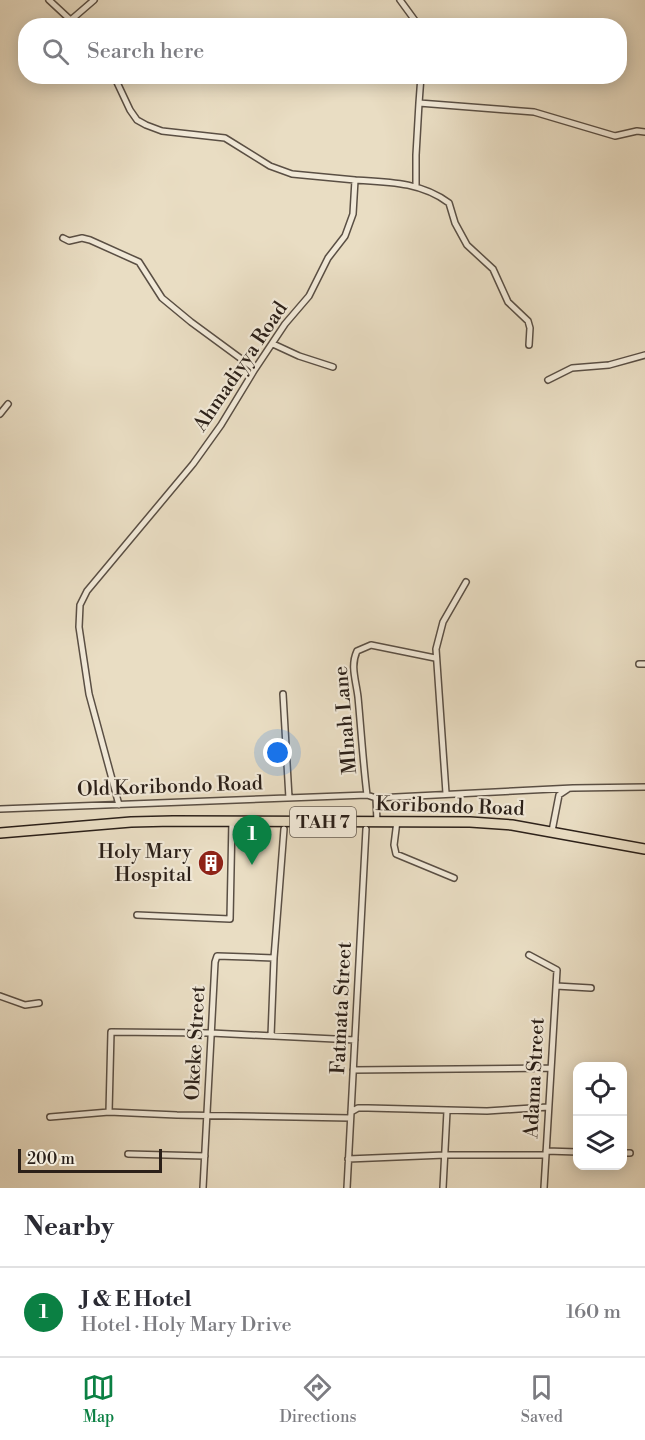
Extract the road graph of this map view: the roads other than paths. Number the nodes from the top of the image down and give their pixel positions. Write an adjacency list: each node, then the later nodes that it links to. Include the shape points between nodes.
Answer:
1 (50, 0): 4 (street)
2 (94, 0): 5 (street)
3 (400, 0): 6 (street)
4 (71, 18)
5 (73, 18)
6 (413, 18)
7 (118, 84): 11 (street, via 130,110 146,125 162,131 225,138 270,166 292,174)
8 (420, 84): 9 (street)
9 (419, 103): 10 (street, via 534,112 615,136); 12 (street)
10 (645, 132)
11 (355, 180): 12 (street, via 400,182); 14 (street, Ahmadiyya Road, via 353,214 345,236 328,258 309,296)
12 (416, 187): 15 (street, via 449,203 467,245 493,269 508,302 528,321)
13 (63, 238): 18 (street, via 90,240 139,262 162,298)
14 (273, 344): 17 (street); 18 (street, Ahmadiyya Road)
15 (529, 345)
16 (645, 355): 19 (street, via 609,365 572,368)
17 (333, 367)
18 (255, 369): 31 (street, Ahmadiyya Road, via 193,464 87,591 80,605 79,627 89,694)
19 (548, 380)
20 (8, 404): 21 (street)
21 (0, 414)
22 (466, 582): 23 (street, via 442,622)
23 (435, 658): 27 (street); 28 (street, MInah Lane, via 371,645 357,651 354,659)
24 (283, 694): 29 (street)
25 (645, 787): 26 (street, Old Koribondo Road)
26 (573, 788): 27 (street, Old Koribondo Road); 38 (street, via 559,795)
27 (446, 793): 30 (street, Old Koribondo Road)
28 (367, 795): 29 (street, Old Koribondo Road); 30 (street, Old Koribondo Road)
29 (289, 798): 31 (street, Old Koribondo Road)
30 (376, 798): 35 (street)
31 (119, 805): 32 (street, Old Koribondo Road)
32 (0, 809)
33 (232, 820): 35 (highway, Koribondo Road / TAH 7, via 302,826); 39 (highway, Koribondo Road / TAH 7, via 131,822); 42 (street, via 230,919)
34 (397, 821): 35 (highway, Koribondo Road / TAH 7); 38 (highway, Koribondo Road / TAH 7, via 470,822); 41 (street, via 396,854)
35 (377, 822)
36 (284, 828): 44 (street)
37 (366, 830): 51 (street, Fatmata Street)
38 (552, 831): 40 (highway, Koribondo Road / TAH 7)
39 (0, 833)
40 (645, 849)
41 (454, 878)
42 (137, 915)
43 (529, 956): 45 (street, Adama Street, via 557,970)
44 (274, 958): 49 (street, Okeke Street, via 217,956); 50 (street)
45 (556, 987): 46 (street); 52 (street, Adama Street)
46 (591, 988)
47 (0, 996): 48 (street, via 25,1005)
48 (39, 1003)
49 (211, 1033): 50 (street); 56 (street, via 111,1032); 57 (street, Okeke Street)
50 (271, 1036): 51 (street)
51 (355, 1040): 53 (street, Fatmata Street)
52 (551, 1068): 53 (street); 54 (street, Adama Street)
53 (353, 1070): 58 (street, Fatmata Street)
54 (548, 1107): 55 (street); 61 (street, Adama Street)
55 (447, 1111): 58 (street, via 358,1108); 63 (street)
56 (109, 1112): 57 (street); 59 (street)
57 (207, 1115): 58 (street); 64 (street, Okeke Street)
58 (351, 1115): 65 (street, Fatmata Street)
59 (50, 1117)
60 (573, 1152): 61 (street)
61 (546, 1153): 63 (street); 69 (street, Adama Street)
62 (128, 1154): 64 (street)
63 (445, 1155): 65 (street); 68 (street)
64 (205, 1156): 66 (street, Okeke Street)
65 (348, 1159): 67 (street, Fatmata Street)
66 (203, 1188)
67 (347, 1188)
68 (443, 1188)
69 (544, 1188)

